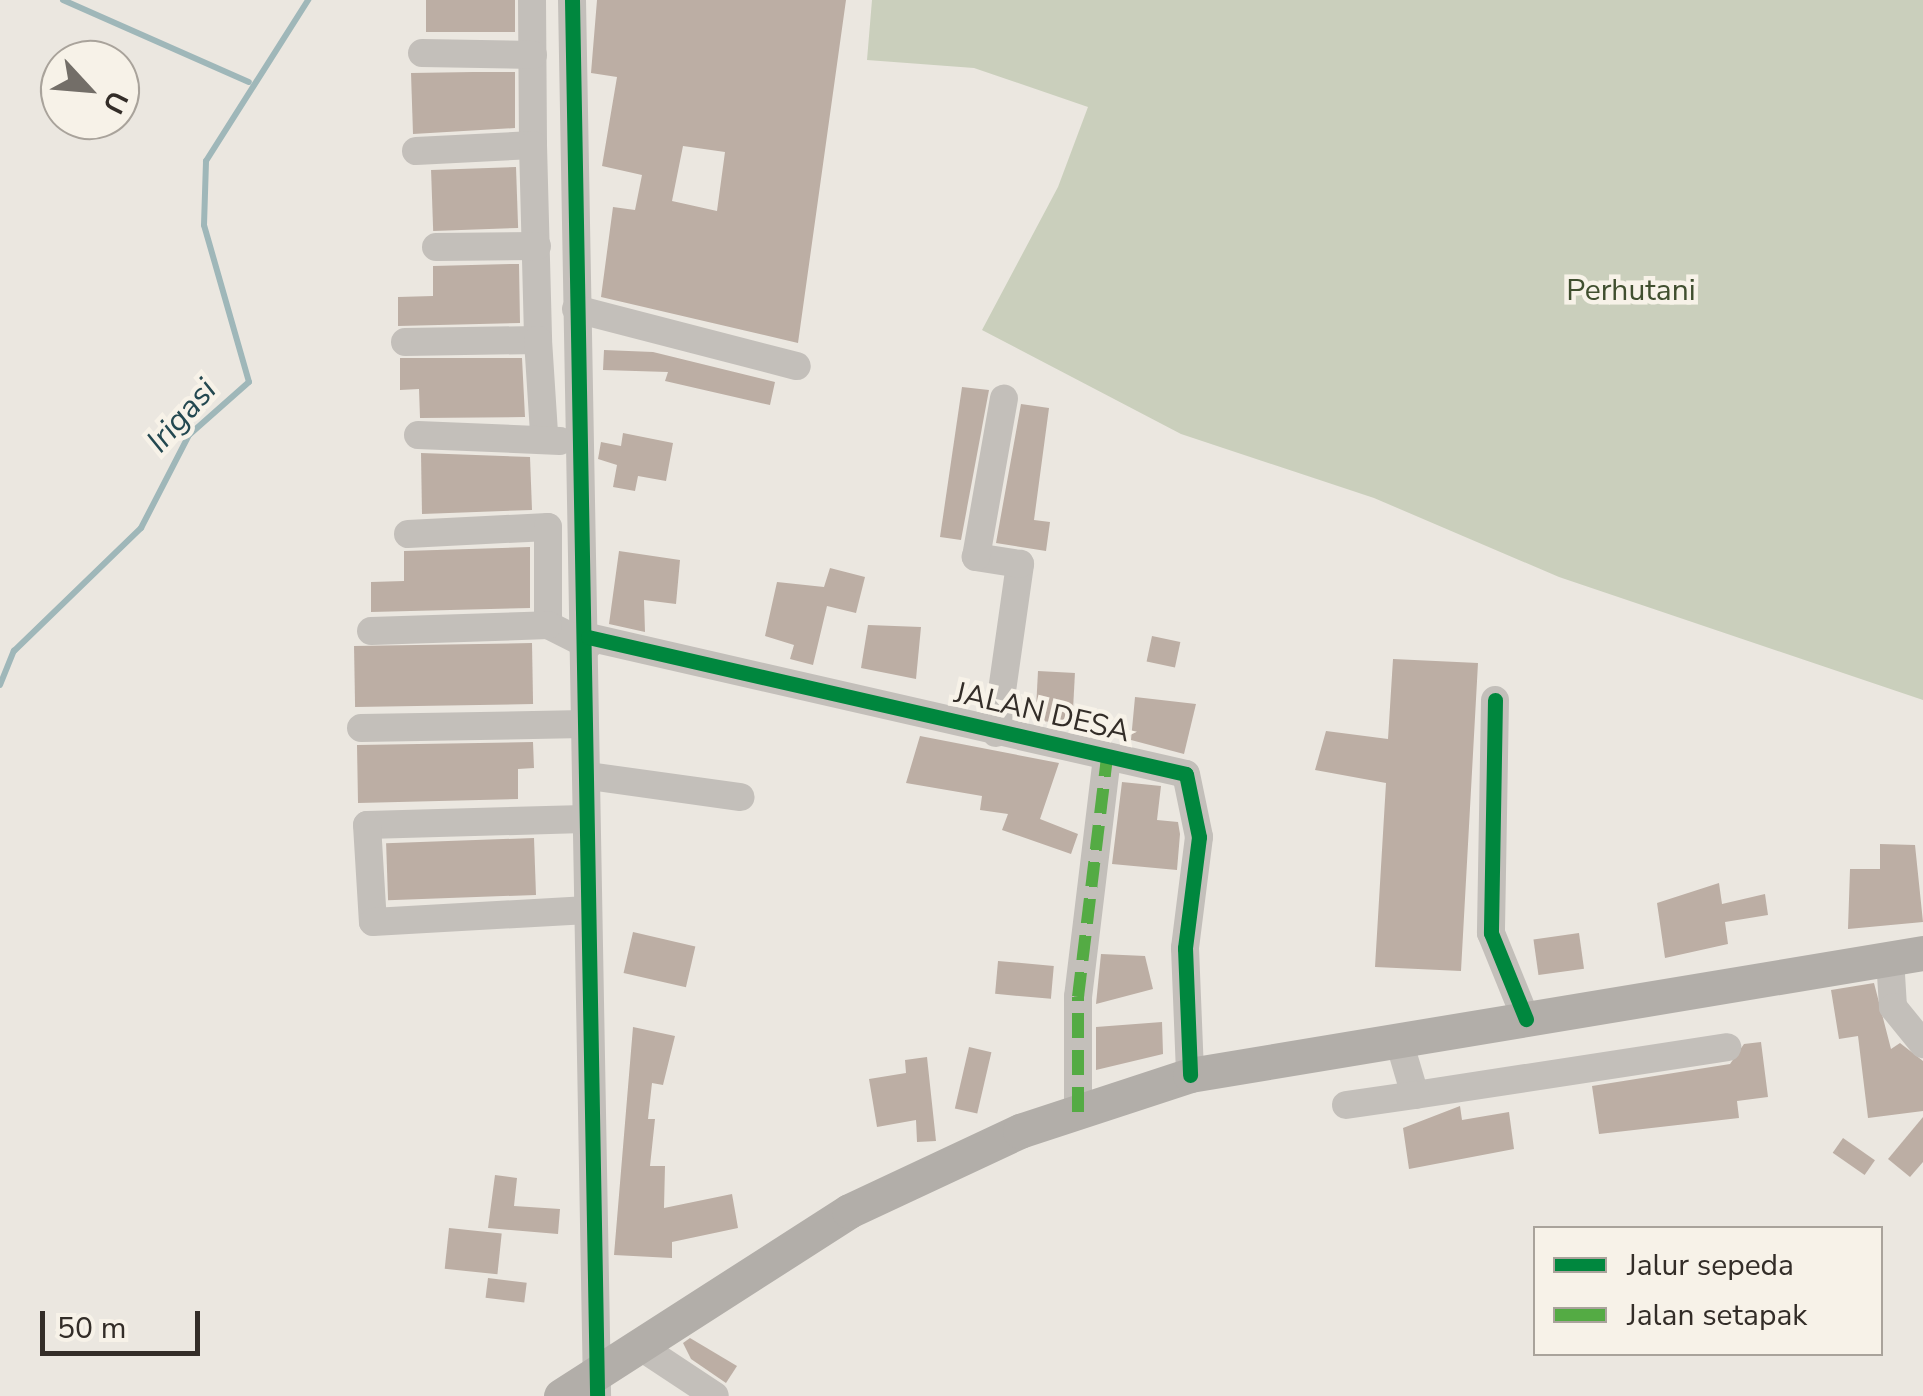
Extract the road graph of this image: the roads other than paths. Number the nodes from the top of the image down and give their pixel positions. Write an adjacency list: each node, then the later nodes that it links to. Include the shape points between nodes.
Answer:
1 (532, 0): 4 (street)
2 (572, 0): 9 (street)
3 (422, 53): 4 (street)
4 (533, 54): 5 (street)
5 (533, 145): 6 (street); 7 (street)
6 (416, 151)
7 (537, 246): 8 (street); 10 (street)
8 (436, 248)
9 (576, 309): 12 (street); 16 (street)
10 (538, 340): 11 (street); 14 (street)
11 (405, 342)
12 (797, 366)
13 (1004, 398): 24 (street, via 976,557 1020,564)
14 (544, 434): 15 (street); 16 (street)
15 (418, 435)
16 (582, 452): 20 (street)
17 (408, 534): 18 (street, via 548,527)
18 (548, 624): 19 (street); 20 (street, JALAN DESA)
19 (371, 632)
20 (588, 641): 22 (street); 24 (street, JALAN DESA)
21 (1495, 700): 31 (street, via 1491,934)
22 (584, 724): 23 (street); 26 (street)
23 (361, 728)
24 (996, 733): 25 (street, JALAN DESA)
25 (1108, 756): 35 (street, JALAN DESA, via 1186,774 1196,788); 38 (street, via 1078,997)
26 (590, 776): 27 (street); 28 (street)
27 (742, 797)
28 (584, 820): 29 (street); 29 (street, via 367,825 373,922)
29 (588, 910): 40 (street)
30 (1906, 955): 31 (main road); 33 (street, via 1893,1007)
31 (1526, 1019): 32 (main road)
32 (1399, 1041): 35 (main road); 36 (street)
33 (1923, 1044)
34 (1727, 1047): 36 (street)
35 (1190, 1075): 38 (main road)
36 (1415, 1095): 37 (street)
37 (1346, 1105)
38 (1078, 1112): 39 (main road, via 849,1211)
39 (638, 1345): 40 (main road); 42 (street)
40 (598, 1384): 41 (main road)
41 (561, 1396)
42 (715, 1396)

